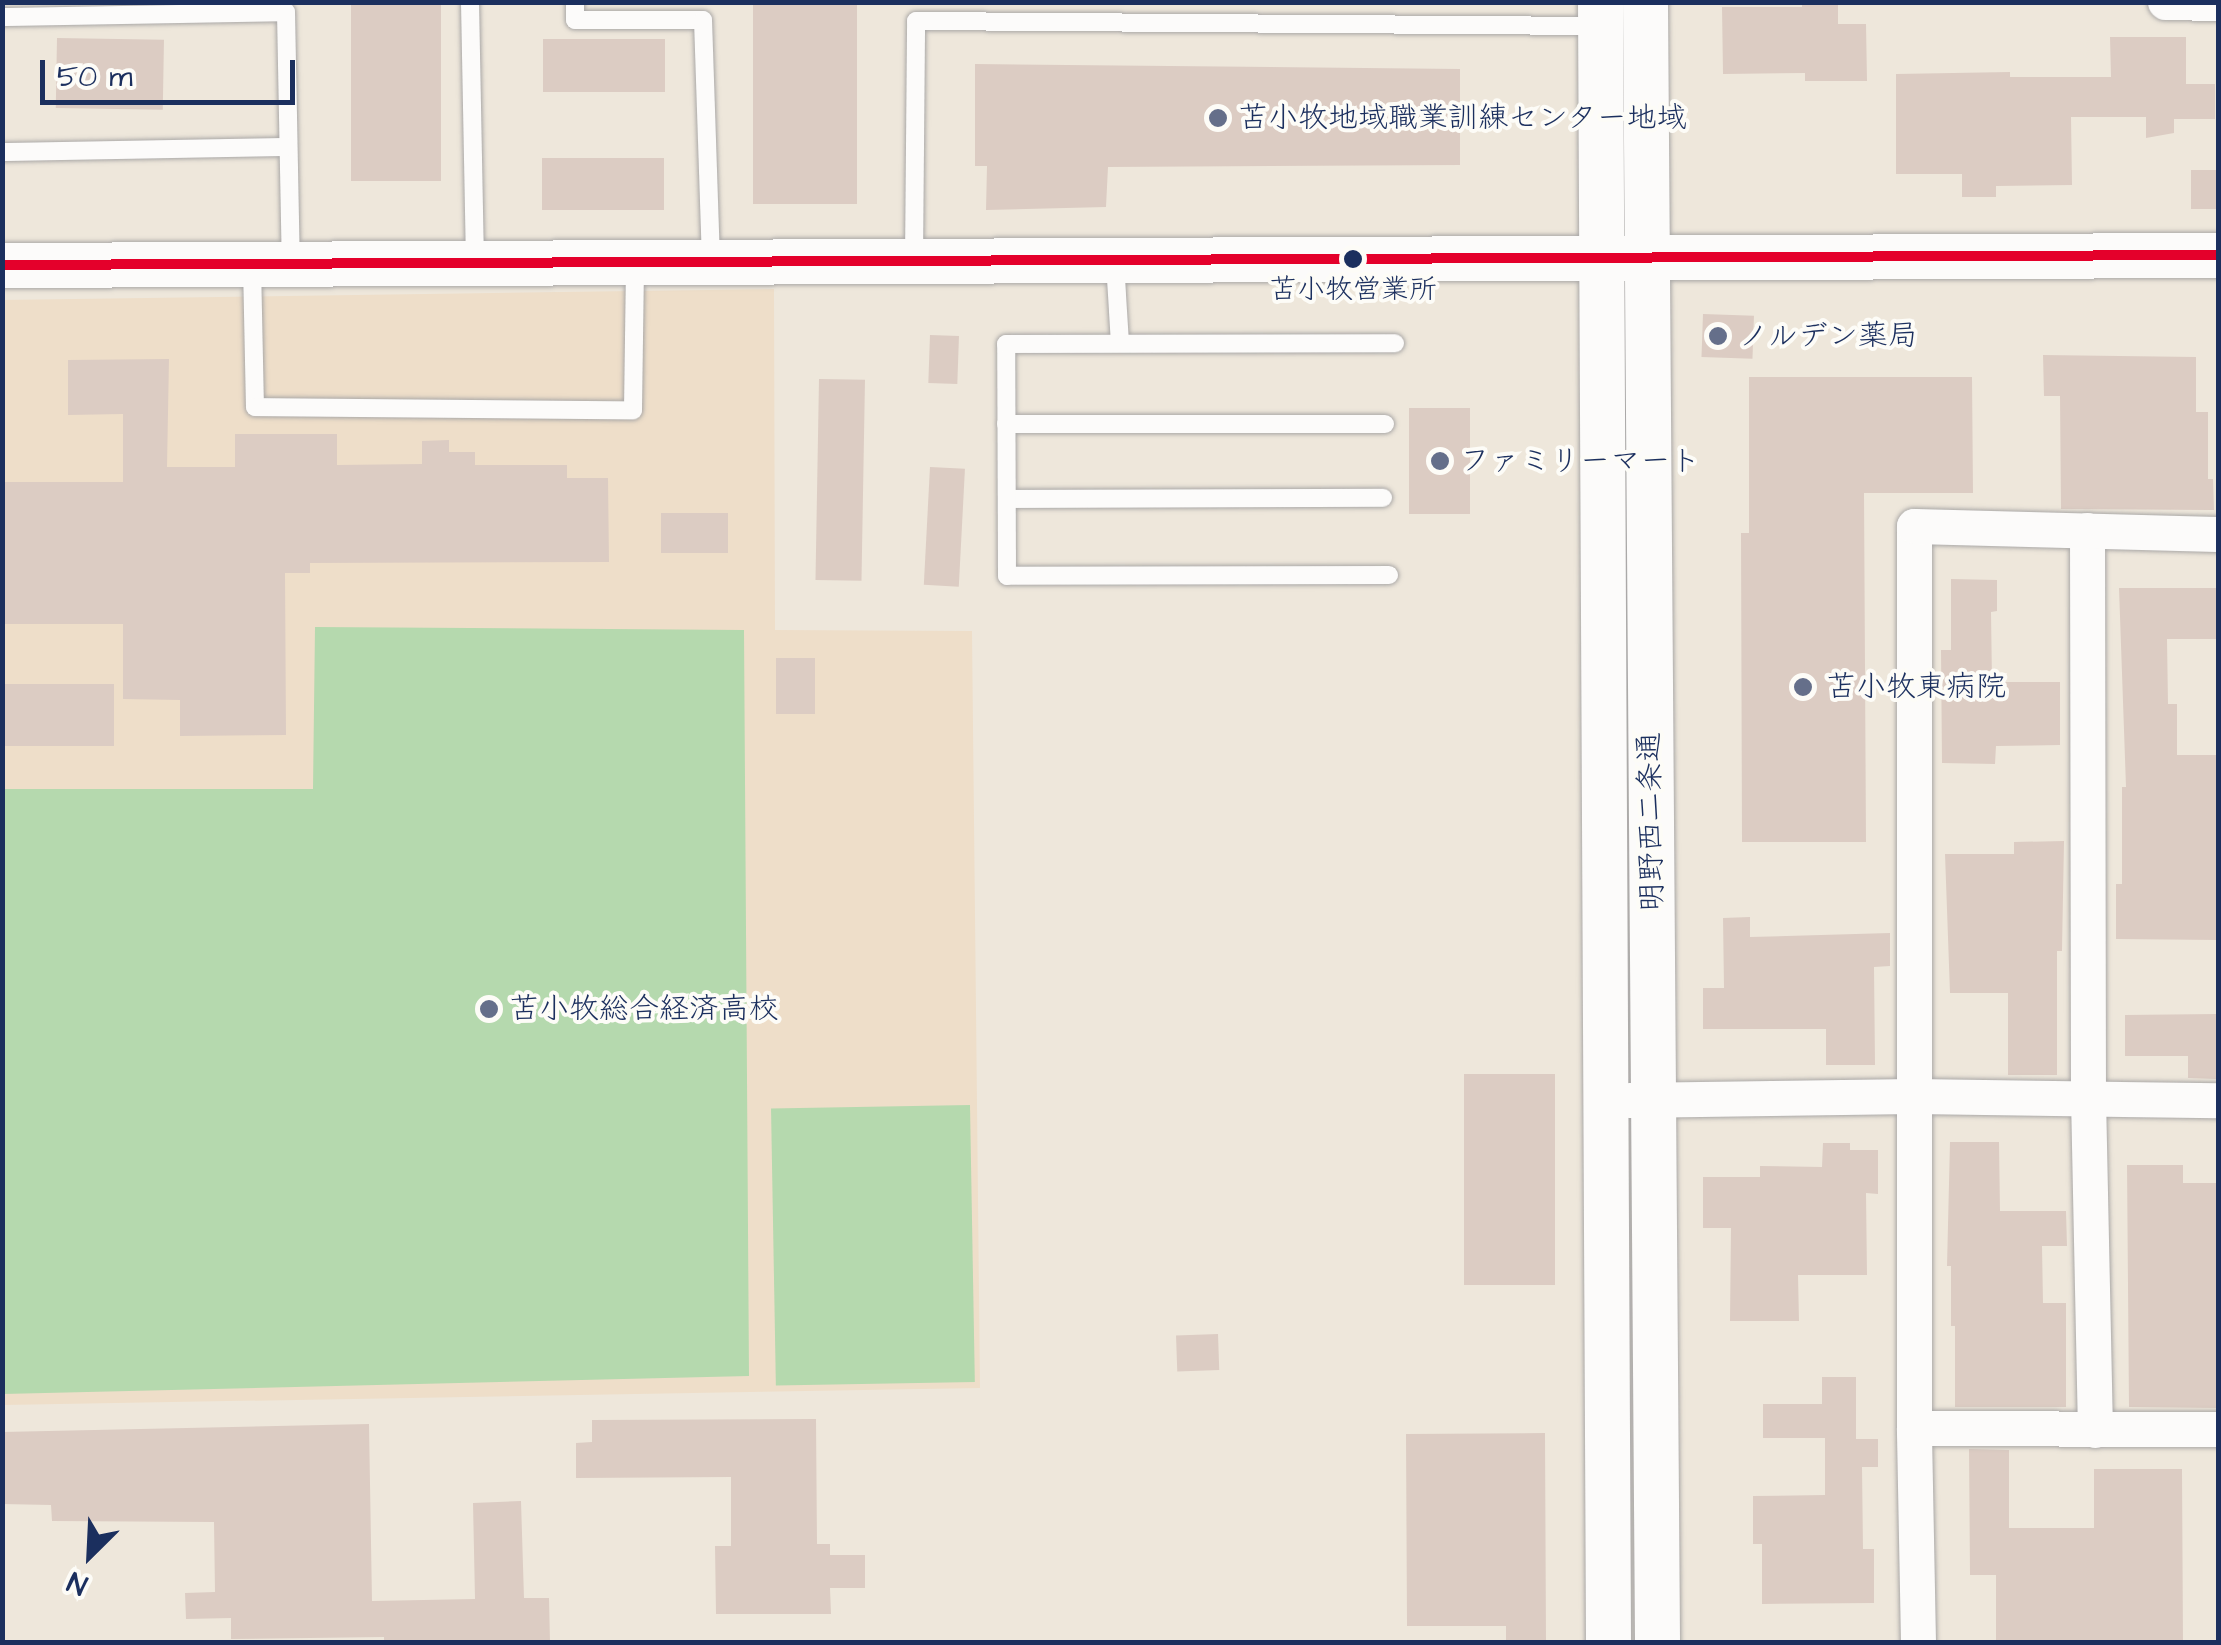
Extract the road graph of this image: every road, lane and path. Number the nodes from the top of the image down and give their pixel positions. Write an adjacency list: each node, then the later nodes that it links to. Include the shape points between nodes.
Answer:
1 (470, 2): 17 (lane)
2 (575, 2): 15 (lane, via 575,20 703,20)
3 (2164, 2): 4 (street)
4 (2218, 3)
5 (916, 12): 7 (lane); 12 (lane)
6 (2, 16): 8 (lane, via 286,12)
7 (1623, 18): 11 (street, 明野西二条通)
8 (288, 146): 9 (lane); 16 (lane)
9 (2, 152)
10 (2218, 255): 11 (street)
11 (1623, 259): 13 (street); 30 (street, 明野西二条通); 31 (street, 明野西二条通)
12 (914, 262): 13 (street); 15 (street)
13 (1116, 262): 20 (lane)
14 (635, 263): 15 (street); 16 (lane, via 633,410 255,407); 17 (street)
15 (711, 263)
16 (271, 264): 17 (street); 18 (street)
17 (475, 264)
18 (2, 265)
19 (1395, 342): 20 (lane)
20 (1120, 343): 21 (lane, via 1006,344)
21 (1006, 424): 22 (lane); 24 (lane)
22 (1386, 424)
23 (1384, 498): 24 (lane)
24 (1006, 499): 27 (lane, via 1007,576)
25 (2087, 530): 26 (street); 28 (street, via 1914,526); 29 (street)
26 (2218, 534)
27 (1389, 575)
28 (1914, 1096): 29 (street); 30 (street); 33 (street)
29 (2088, 1096): 32 (street); 35 (street)
30 (1654, 1099): 31 (street); 37 (street, 明野西二条通)
31 (1603, 1100): 36 (street, 明野西二条通)
32 (2218, 1100)
33 (1914, 1428): 35 (street); 38 (street)
34 (2218, 1429): 35 (street)
35 (2095, 1430)
36 (1608, 1642)
37 (1658, 1642)
38 (1918, 1642)

